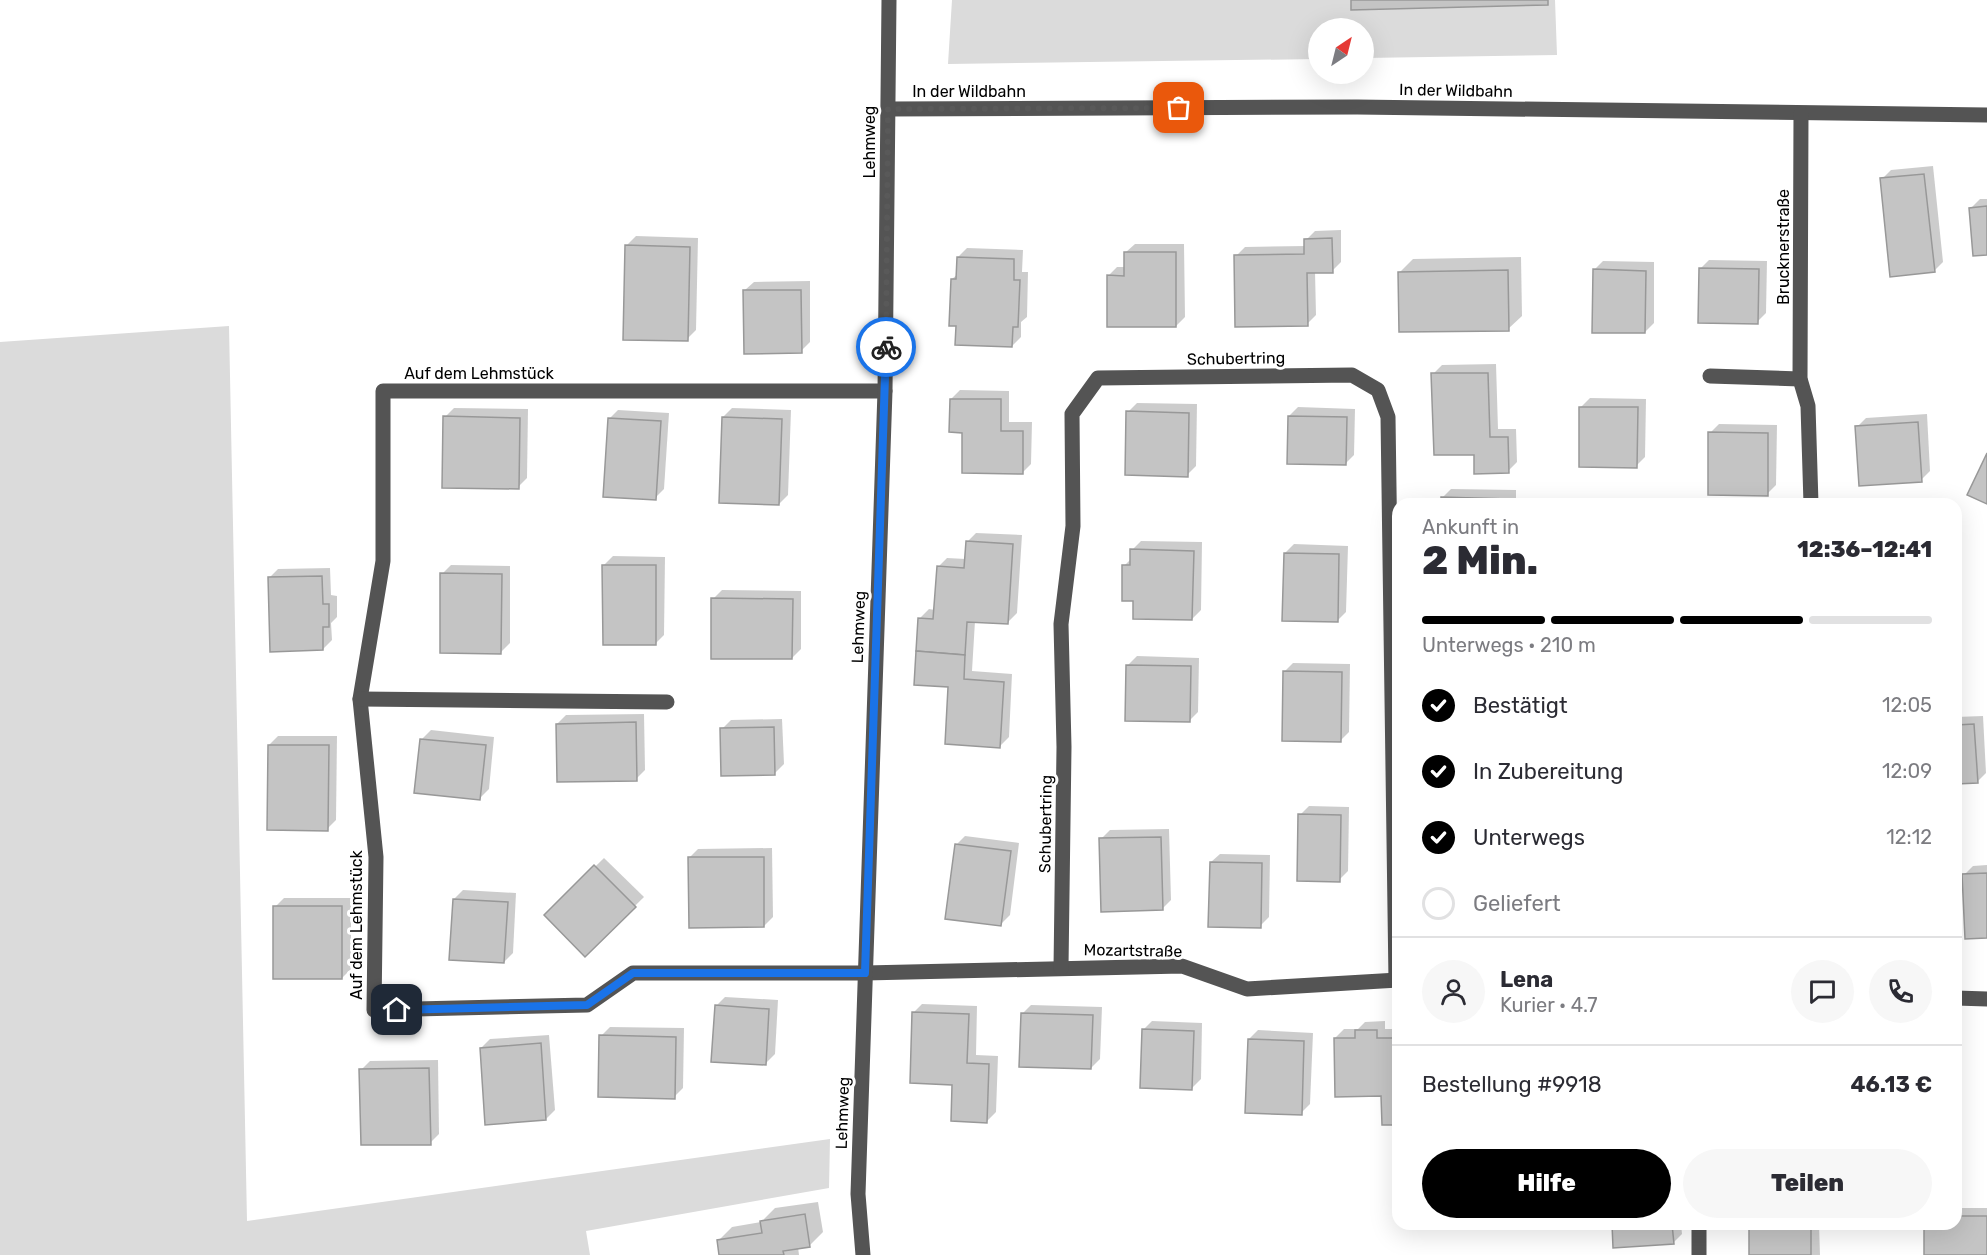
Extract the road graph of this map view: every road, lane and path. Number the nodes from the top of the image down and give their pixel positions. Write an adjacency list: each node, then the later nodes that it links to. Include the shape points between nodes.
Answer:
1 (889, 0): 2 (street, Lehmweg)
2 (888, 109): 3 (street, In der Wildbahn, via 1358,106); 7 (street, Lehmweg)
3 (1801, 114): 4 (street, In der Wildbahn); 6 (street, Brucknerstraße)
4 (1987, 115)
5 (1710, 376): 6 (street)
6 (1800, 379): 8 (street, Brucknerstraße, via 1808,406)
7 (885, 391): 10 (street, Auf dem Lehmstück, via 383,391 383,561); 13 (street, Lehmweg)
8 (1811, 498)
9 (1392, 667): 12 (street, Schubertring, via 1388,417 1378,390 1352,375 1098,378 1072,414 1072,526 1061,624)
10 (360, 699): 11 (street); 13 (street, Auf dem Lehmstück, via 376,857 374,1010 587,1005 633,973)
11 (667, 702)
12 (1061, 968): 13 (street, Mozartstraße); 14 (street, Mozartstraße, via 1182,966 1247,989)
13 (865, 973): 18 (street, Lehmweg, via 858,1194)
14 (1392, 980)
15 (1962, 998): 16 (street)
16 (1987, 999)
17 (1699, 1230): 19 (street)
18 (863, 1255)
19 (1699, 1255)

